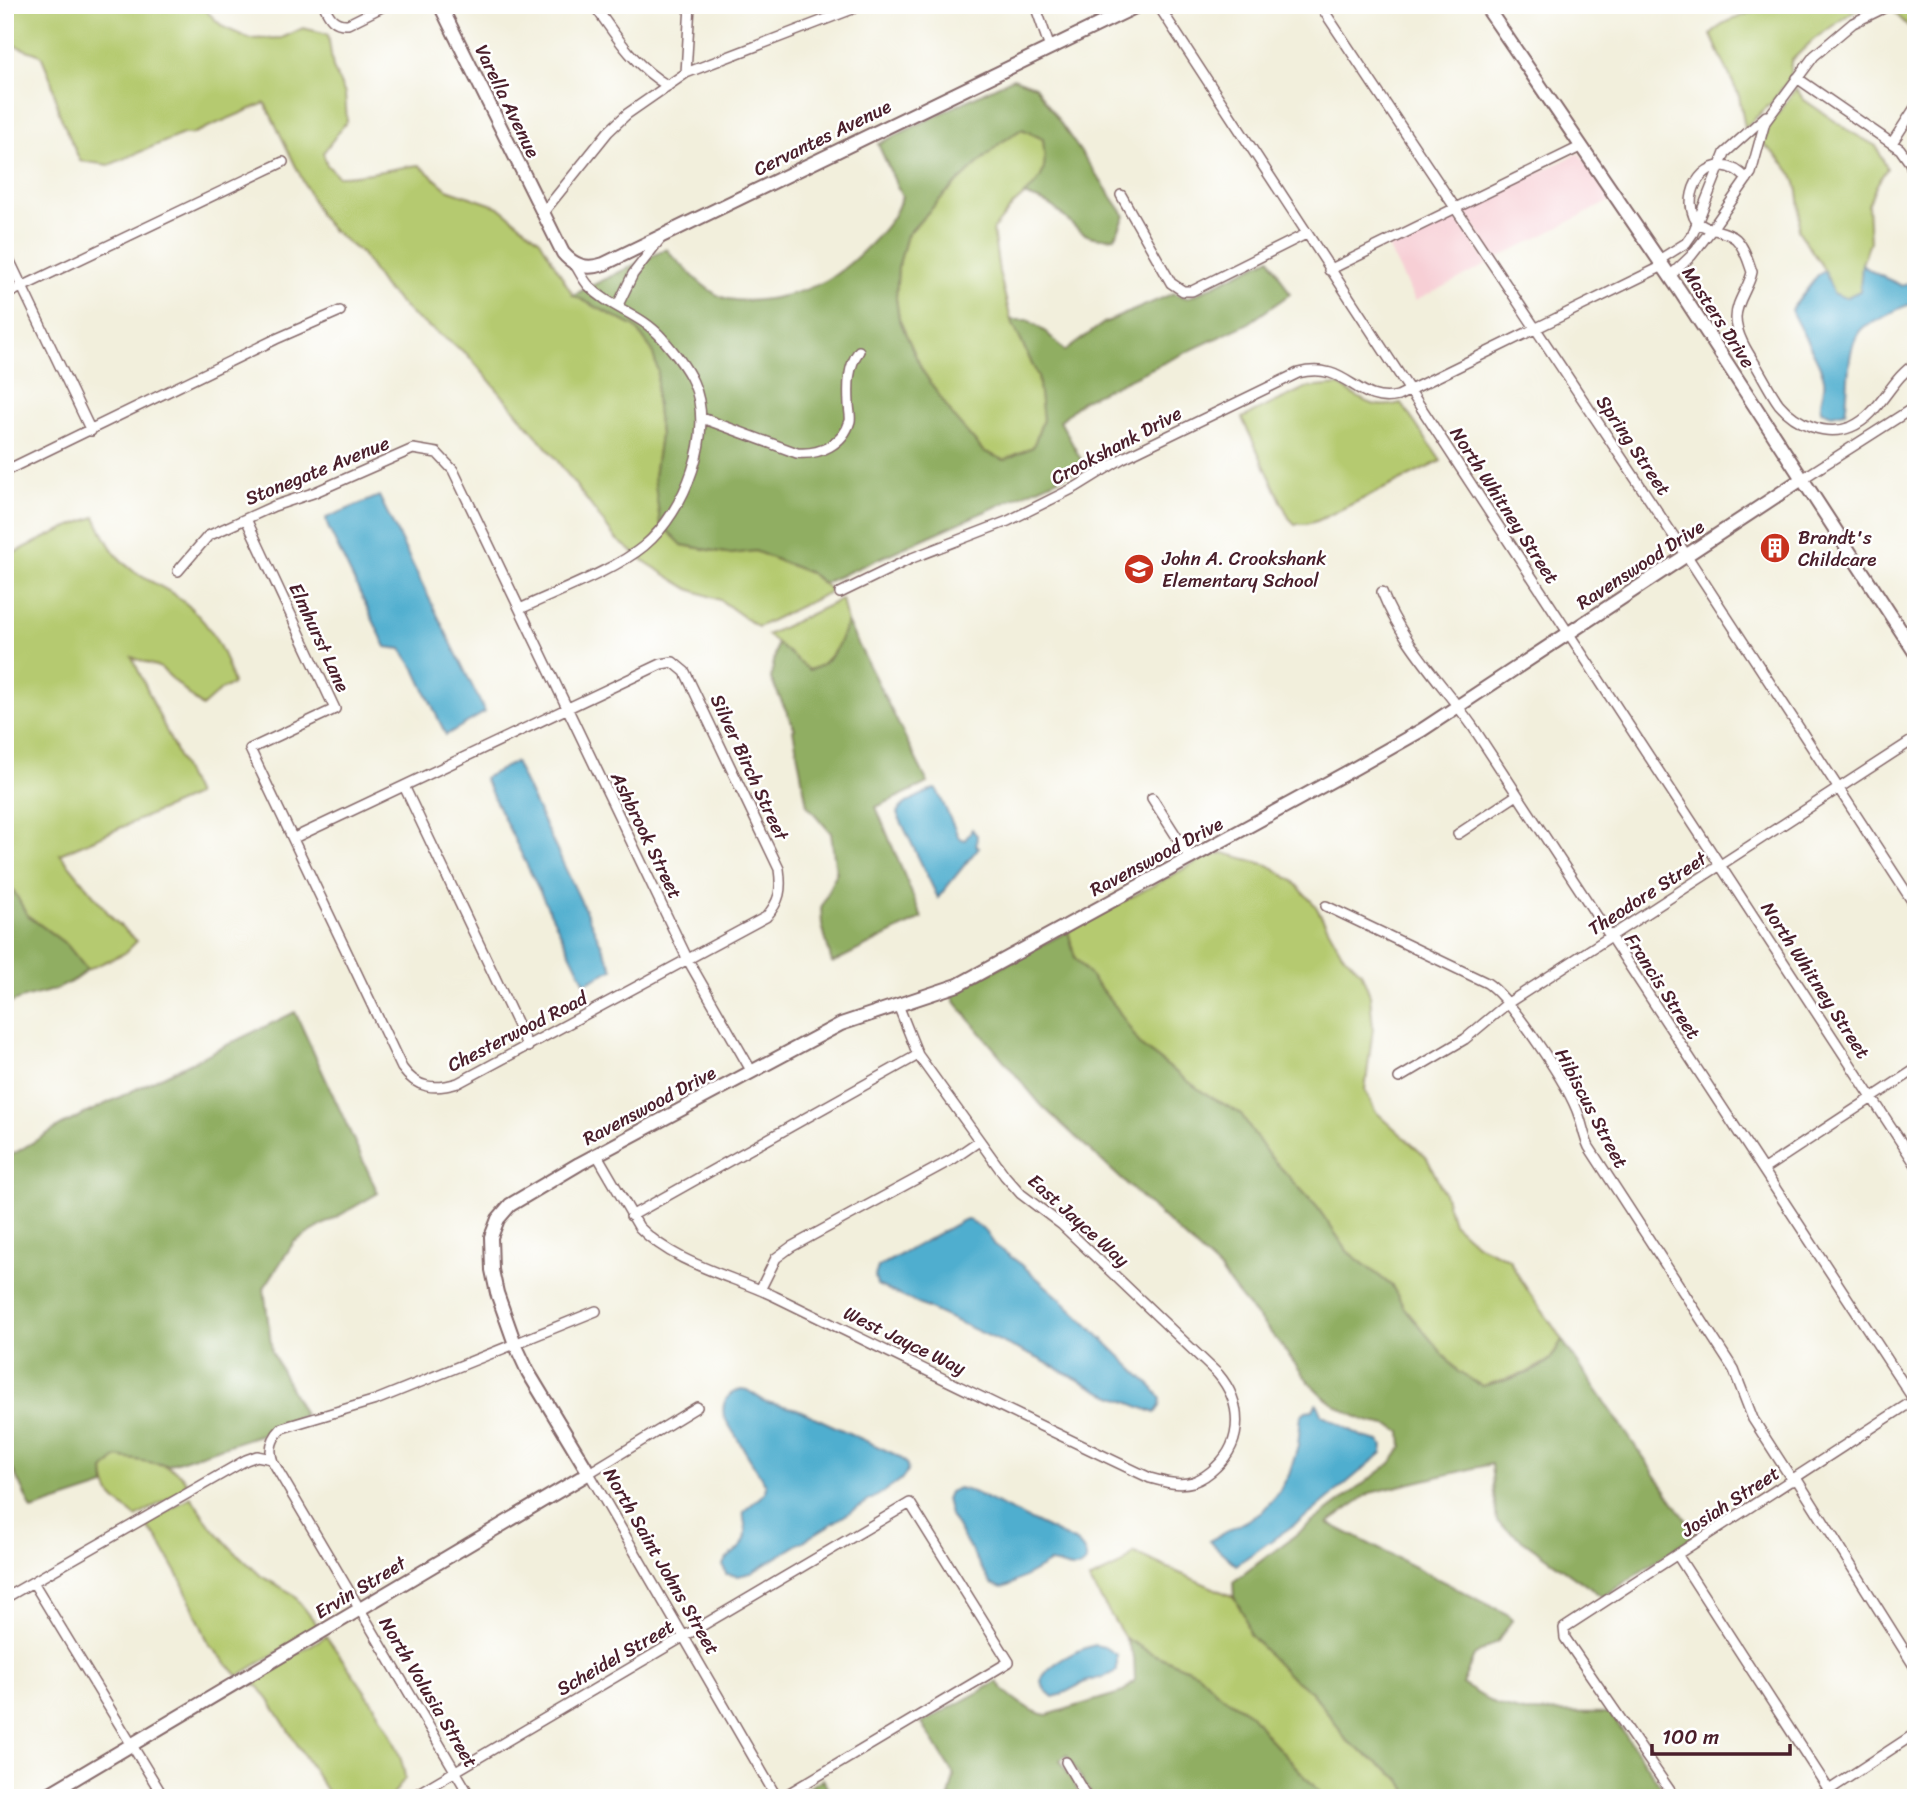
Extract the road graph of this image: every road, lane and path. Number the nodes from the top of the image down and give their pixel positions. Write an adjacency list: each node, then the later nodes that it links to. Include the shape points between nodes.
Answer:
1 (324, 5): 2 (street, via 333,21 348,24)
2 (386, 5)
3 (440, 5): 28 (street, Varella Avenue)
4 (594, 5): 17 (street, via 630,57)
5 (690, 5): 15 (street)
6 (863, 5): 13 (street)
7 (1035, 5): 14 (street)
8 (1139, 5): 14 (street, Cervantes Avenue)
9 (1158, 5): 31 (street, North Whitney Street)
10 (1320, 5): 27 (street, Spring Street)
11 (1485, 5): 21 (street, Masters Drive)
12 (1890, 5): 16 (street, via 1853,23 1814,56)
13 (853, 7): 15 (street)
14 (1050, 48): 32 (street, Cervantes Avenue)
15 (686, 73): 17 (street)
16 (1797, 78): 19 (street); 20 (street)
17 (668, 86): 28 (street, via 608,132)
18 (1916, 106): 20 (street)
19 (1775, 107): 23 (street, via 1725,153); 24 (street, via 1765,122)
20 (1892, 144): 25 (street, via 1910,163)
21 (1580, 147): 27 (street); 35 (street, Masters Drive)
22 (283, 162): 37 (street)
23 (1719, 166): 24 (street, via 1740,171); 29 (street); 29 (street, via 1708,168 1694,191 1691,202)
24 (1747, 179): 30 (street)
25 (1916, 185)
26 (1121, 195): 31 (street, via 1171,283 1183,291 1192,291)
27 (1455, 207): 36 (street); 41 (street, Spring Street)
28 (542, 214): 34 (street, via 563,253)
29 (1698, 223): 30 (street); 35 (street)
30 (1713, 228): 35 (street, via 1691,256); 43 (street, via 1736,239 1746,253 1752,272 1738,306 1740,334 1780,404 1793,416 1828,431 1850,427 1865,419)
31 (1306, 234): 36 (street, North Whitney Street)
32 (662, 236): 34 (street, Cervantes Avenue, via 599,266); 39 (street, via 633,274)
33 (5, 251): 37 (street)
34 (574, 263): 39 (street, via 588,285)
35 (1664, 267): 41 (street, Crookshank Drive); 49 (street, Masters Drive)
36 (1329, 270): 44 (street, North Whitney Street)
37 (23, 286): 38 (street); 47 (street)
38 (5, 295)
39 (618, 305): 46 (street, via 649,324 680,360 693,382)
40 (340, 311): 47 (street)
41 (1535, 328): 44 (street, Crookshank Drive); 51 (street, Spring Street)
42 (859, 351): 46 (street, via 852,360 848,388 850,421 836,443 820,452 797,453)
43 (1916, 363)
44 (1408, 390): 54 (street, Crookshank Drive, via 1381,397 1335,373 1298,373 1123,458 1008,521 912,558); 56 (street, North Whitney Street)
45 (1916, 406): 49 (street, Ravenswood Drive)
46 (702, 418): 55 (street, via 699,449 677,506 662,528 632,555)
47 (91, 430): 48 (street)
48 (5, 471)
49 (1802, 479): 51 (street, Ravenswood Drive); 57 (street, Masters Drive)
50 (246, 519): 52 (street, Stonegate Avenue, via 208,536); 55 (street, Stonegate Avenue, via 413,449 437,453 453,470); 66 (street, Elmhurst Lane, via 335,709 250,749)
51 (1687, 556): 56 (street, Ravenswood Drive); 62 (street, Spring Street)
52 (178, 572)
53 (1382, 592): 58 (street, Francis Street, via 1411,645)
54 (840, 593)
55 (520, 609): 59 (street, Ashbrook Street)
56 (1568, 633): 58 (street, Ravenswood Drive); 68 (street, North Whitney Street)
57 (1916, 654)
58 (1458, 706): 63 (street, Francis Street); 67 (street, Ravenswood Drive)
59 (567, 709): 61 (street, Silver Birch Street); 72 (street, Ashbrook Street); 72 (street, Silver Birch Street, via 660,664 673,662 685,671 779,869 782,891 766,917)
60 (1916, 738): 62 (street, Theodore Street)
61 (404, 786): 66 (street, Silver Birch Street); 75 (street)
62 (1839, 788): 68 (street, Theodore Street); 70 (street, Spring Street)
63 (1517, 794): 65 (street); 71 (street, Francis Street)
64 (1152, 798): 67 (street)
65 (1458, 834)
66 (293, 838): 75 (street, Chesterwood Road, via 409,1078 425,1087 443,1088)
67 (1191, 859): 74 (street, Ravenswood Drive, via 958,985)
68 (1721, 866): 71 (street, Theodore Street); 80 (street, North Whitney Street)
69 (1326, 906): 73 (street, Hibiscus Street, via 1487,983)
70 (1916, 907)
71 (1610, 937): 73 (street, Theodore Street); 84 (street, Francis Street)
72 (688, 960): 75 (street, Chesterwood Road); 78 (street, Ashbrook Street)
73 (1508, 1003): 79 (street, Theodore Street, via 1465,1040); 94 (street, Hibiscus Street, via 1568,1093 1589,1147 1734,1370 1753,1419)
74 (898, 1005): 76 (street, East Jayce Way); 78 (street, Ravenswood Drive, via 841,1024)
75 (528, 1047)
76 (918, 1055): 81 (street, East Jayce Way); 85 (street)
77 (1916, 1069): 80 (street)
78 (752, 1072): 82 (street, Ravenswood Drive)
79 (1399, 1078)
80 (1872, 1098): 83 (street, North Whitney Street); 84 (street)
81 (979, 1141): 86 (street, via 791,1247 776,1258); 91 (street, East Jayce Way, via 1021,1194 1062,1225 1229,1387 1236,1423)
82 (597, 1155): 85 (street, West Jayce Way); 88 (street, Ravenswood Drive, via 510,1205 494,1228 492,1270)
83 (1916, 1165)
84 (1764, 1169): 89 (street, Francis Street)
85 (632, 1216): 86 (street, West Jayce Way, via 649,1237 677,1256)
86 (760, 1290): 91 (street, West Jayce Way, via 1150,1478 1194,1482)
87 (596, 1311): 88 (street)
88 (515, 1344): 92 (street, via 376,1400 282,1428 272,1442); 93 (street, North Saint Johns Street)
89 (1914, 1403): 94 (street, Josiah Street)
90 (697, 1407): 93 (street, Ervin Street)
91 (1230, 1451)
92 (272, 1459): 96 (street, via 257,1456 246,1460); 98 (street, North Volusia Street)
93 (589, 1473): 98 (street, Ervin Street); 99 (street, North Saint Johns Street)
94 (1794, 1479): 95 (street, Josiah Street); 100 (street, Hibiscus Street)
95 (1678, 1556): 105 (street); 112 (street, Josiah Street, via 1563,1631)
96 (33, 1582): 97 (street); 102 (street)
97 (5, 1598)
98 (360, 1609): 102 (street, Ervin Street); 104 (street, North Volusia Street)
99 (684, 1637): 104 (street, Scheidel Street); 110 (street, North Saint Johns Street); 110 (street, Scheidel Street, via 910,1503 1009,1662)
100 (1916, 1669)
101 (1916, 1733): 105 (street)
102 (132, 1744): 106 (street, Ervin Street); 107 (street)
103 (1066, 1762): 111 (street)
104 (456, 1771): 108 (street, Scheidel Street); 109 (street, North Volusia Street)
105 (1829, 1790): 113 (street)
106 (42, 1798)
107 (164, 1798)
108 (410, 1798)
109 (471, 1798)
110 (779, 1798)
111 (1087, 1798)
112 (1675, 1798)
113 (1817, 1798)

